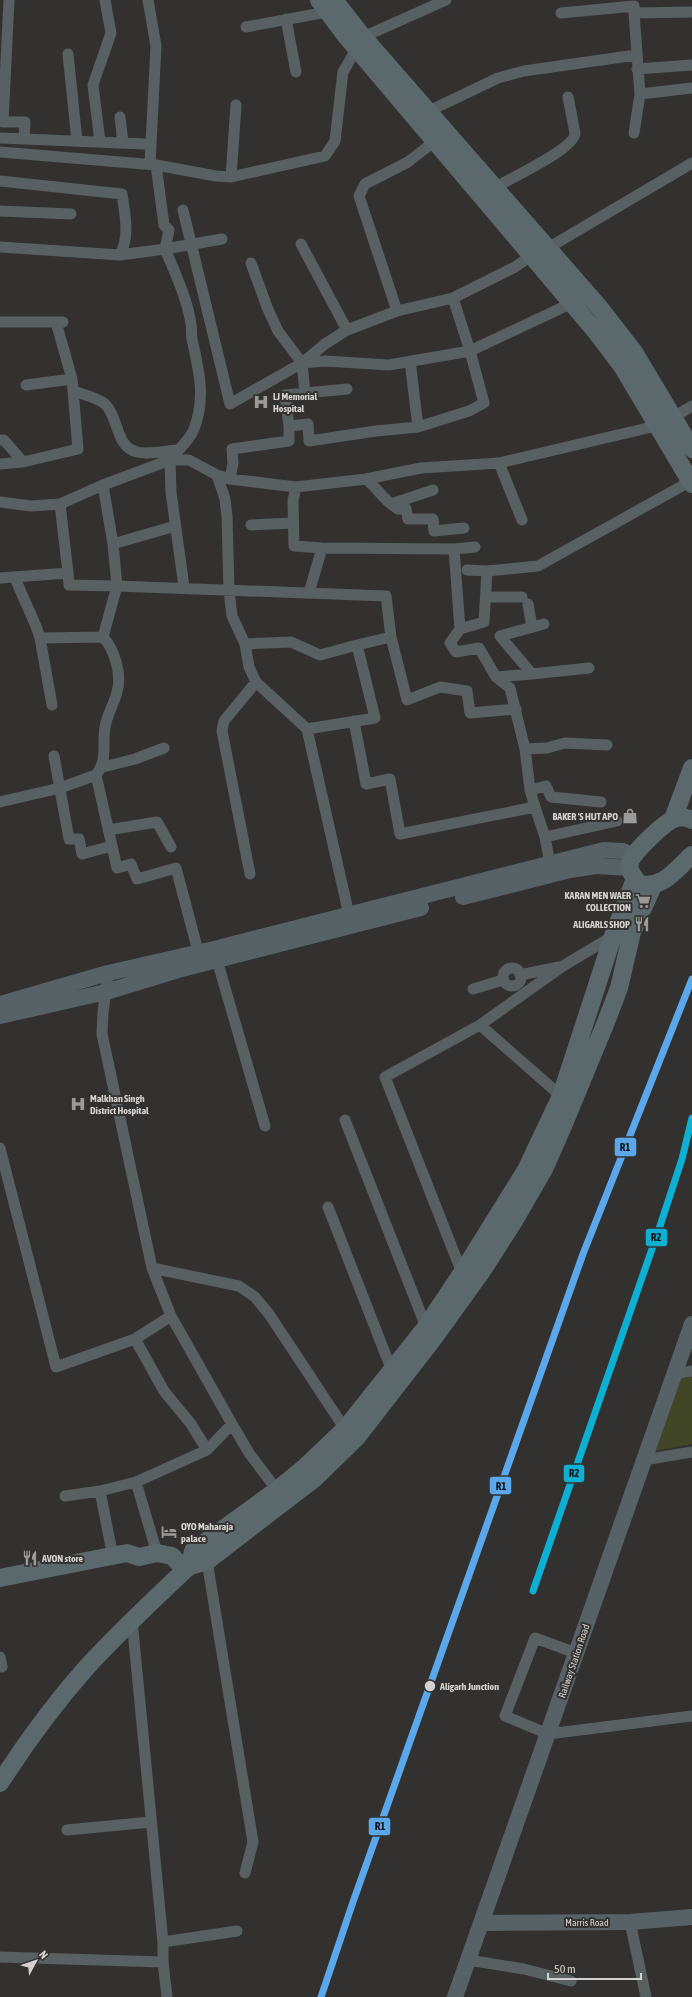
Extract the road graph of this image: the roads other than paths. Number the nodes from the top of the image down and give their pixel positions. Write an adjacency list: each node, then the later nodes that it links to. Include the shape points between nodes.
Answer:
1 (9, 0): 25 (street, via 3,122 25,122)
2 (105, 0): 28 (street, via 111,33 93,85)
3 (148, 0): 33 (street, via 156,46)
4 (446, 0): 11 (street)
5 (327, 4): 9 (street); 11 (main road)
6 (634, 6): 7 (street); 8 (street); 13 (street)
7 (692, 12)
8 (561, 13)
9 (286, 19): 10 (street); 16 (street)
10 (246, 27)
11 (361, 44): 21 (main road); 27 (main road); 34 (street, via 343,72 335,141 325,156)
12 (68, 54): 26 (street)
13 (636, 55): 15 (street); 21 (street, via 524,71 498,78)
14 (692, 65): 15 (street)
15 (637, 69): 18 (street)
16 (296, 72)
17 (692, 88): 18 (street)
18 (640, 94): 23 (street)
19 (568, 97): 36 (street, via 575,133 571,143 557,155)
20 (236, 105): 34 (street)
21 (429, 111): 36 (main road)
22 (120, 117): 29 (street)
23 (634, 133)
24 (0, 138): 25 (street)
25 (24, 138): 26 (street)
26 (77, 141): 28 (street)
27 (435, 141): 47 (main road); 51 (street, via 408,162 365,184 360,196)
28 (100, 142): 29 (street)
29 (123, 143): 30 (street)
30 (144, 144)
31 (0, 152): 33 (street)
32 (692, 163): 44 (street)
33 (153, 164): 34 (street); 45 (street, via 164,225 169,230)
34 (231, 177)
35 (0, 181): 46 (street, via 122,194 126,217 125,246)
36 (494, 188): 44 (main road)
37 (184, 210): 41 (street)
38 (0, 211): 39 (street)
39 (71, 214)
40 (222, 239): 41 (street)
41 (192, 244): 45 (street); 56 (street, via 230,404)
42 (301, 244): 53 (street)
43 (0, 247): 46 (street)
44 (548, 248): 63 (main road, via 634,352)
45 (165, 249): 46 (street); 68 (street, via 182,290 191,323 200,382 201,408 193,431)
46 (120, 255)
47 (531, 256): 49 (street, via 515,267); 50 (main road)
48 (251, 263): 56 (street, via 278,331)
49 (453, 298): 51 (street); 54 (street)
50 (572, 303): 54 (street); 63 (main road)
51 (397, 311): 53 (street)
52 (0, 322): 57 (street, via 60,322)
53 (347, 330): 56 (street)
54 (470, 351): 55 (street); 65 (street, via 484,403 470,411)
55 (410, 361): 56 (street, via 388,365 325,361); 65 (street)
56 (302, 363): 61 (street)
57 (72, 379): 58 (street); 60 (street)
58 (26, 385)
59 (347, 389): 61 (street)
60 (73, 391): 68 (street, via 104,404 112,413 120,436 127,446 136,452); 70 (street, via 78,449)
61 (305, 393): 64 (street, via 285,396)
62 (692, 406): 63 (street)
63 (664, 422): 67 (main road); 71 (street); 76 (main road)
64 (288, 426): 65 (street, via 308,424 309,441); 74 (street, via 289,441 232,449)
65 (418, 428)
66 (0, 440): 70 (street, via 4,440)
67 (692, 449)
68 (177, 450): 69 (street)
69 (170, 460): 73 (street, via 189,460); 77 (street); 86 (street, via 170,492)
70 (23, 462): 72 (street)
71 (499, 463): 75 (street, via 421,468); 83 (street)
72 (0, 464)
73 (216, 475): 74 (street); 99 (street, via 227,516)
74 (230, 479): 78 (street)
75 (366, 479): 78 (street); 82 (street, via 377,487 381,496)
76 (691, 483): 93 (street, via 538,566)
77 (103, 485): 81 (street); 88 (street)
78 (296, 487): 84 (street)
79 (433, 490): 82 (street)
80 (0, 502): 81 (street, via 31,506)
81 (60, 504): 94 (street)
82 (391, 504): 87 (street, via 398,510 406,509 408,519 433,519 434,531)
83 (522, 520)
84 (293, 524): 85 (street); 90 (street, via 294,546)
85 (251, 525)
86 (175, 526): 88 (street); 98 (street)
87 (464, 528)
88 (113, 544): 97 (street)
89 (475, 547): 91 (street)
90 (322, 548): 91 (street); 100 (street)
91 (454, 549): 104 (street)
92 (467, 570): 93 (street)
93 (487, 571): 101 (street)
94 (68, 573): 95 (street); 97 (street, via 69,585)
95 (14, 577): 96 (street); 107 (street)
96 (0, 578)
97 (117, 586): 98 (street); 105 (street)
98 (184, 587): 99 (street)
99 (228, 591): 100 (street); 108 (street, via 232,616)
100 (309, 593): 106 (street, via 386,596)
101 (486, 597): 103 (street, via 525,600); 104 (street, via 484,622)
102 (544, 624): 103 (street)
103 (532, 627): 111 (street, via 500,636)
104 (460, 628): 112 (street, via 450,643 456,652 479,648)
105 (103, 637): 107 (street); 123 (street, via 111,645 119,680 104,728)
106 (391, 637): 109 (street); 115 (street, via 407,700 440,687 467,691 470,713)
107 (40, 638): 114 (street)
108 (245, 644): 109 (street, via 291,642 320,655); 113 (street, via 249,667)
109 (357, 645): 116 (street, via 375,718)
110 (589, 668): 111 (street)
111 (532, 674): 112 (street)
112 (496, 677): 115 (street, via 510,688)
113 (256, 682): 117 (street); 138 (street, via 224,721 222,731)
114 (52, 705)
115 (516, 709): 120 (street)
116 (354, 721): 117 (street); 128 (street, via 366,784 390,779 400,834)
117 (307, 729): 140 (street)
118 (607, 745): 120 (street, via 565,742 547,748)
119 (164, 748): 123 (street)
120 (525, 749): 125 (street)
121 (54, 756): 124 (street)
122 (692, 768): 129 (main road)
123 (100, 771): 124 (street); 131 (street)
124 (60, 788): 126 (street); 133 (street, via 69,839 79,839 82,854)
125 (530, 790): 127 (street, via 546,786 551,797); 128 (street)
126 (0, 802)
127 (601, 802)
128 (535, 807): 132 (street)
129 (686, 816): 137 (main road)
130 (617, 821): 132 (street)
131 (108, 830): 133 (street); 134 (street, via 157,822)
132 (545, 837): 136 (street)
133 (112, 846): 142 (street, via 117,868 131,864 137,879 176,868)
134 (171, 847)
135 (692, 855): 139 (main road, via 664,881)
136 (550, 864): 137 (street, via 613,849 623,851); 140 (street)
137 (632, 867): 139 (main road, via 639,884); 141 (main road); 142 (street, via 596,866 570,870)
138 (250, 874)
139 (653, 886): 155 (main road, via 632,932 619,988 587,1071 544,1169)
140 (349, 915): 142 (street)
141 (613, 936): 143 (street); 150 (main road)
142 (210, 953): 144 (street); 146 (street); 152 (street)
143 (563, 966): 145 (street, via 520,975 519,981 514,985 508,985 503,980); 149 (street)
144 (108, 973): 146 (street); 147 (street)
145 (473, 989)
146 (106, 992): 148 (street); 156 (street, via 102,1034)
147 (0, 1004)
148 (0, 1016)
149 (480, 1025): 150 (street); 157 (street, via 385,1077)
150 (561, 1096): 155 (main road)
151 (345, 1120): 160 (street)
152 (265, 1126)
153 (0, 1148): 161 (street, via 56,1367)
154 (328, 1208): 162 (street)
155 (494, 1238): 157 (main road); 177 (main road, via 433,1339 357,1437 315,1478)
156 (152, 1268): 158 (street); 166 (street, via 239,1286 254,1296)
157 (462, 1273): 160 (main road)
158 (171, 1316): 161 (street); 165 (street)
159 (692, 1324): 164 (street, Railway Station Road)
160 (426, 1327): 162 (main road)
161 (135, 1339): 167 (street, via 164,1391 191,1424)
162 (392, 1371): 166 (main road)
163 (692, 1371): 164 (street)
164 (675, 1374): 169 (street, Railway Station Road)
165 (232, 1424): 167 (street); 171 (street, via 249,1453)
166 (345, 1428): 171 (main road)
167 (207, 1450): 170 (street)
168 (692, 1452): 169 (street)
169 (644, 1460): 182 (street, Railway Station Road)
170 (136, 1482): 172 (street); 174 (street)
171 (277, 1490): 177 (main road, via 193,1551)
172 (100, 1491): 173 (street); 175 (street)
173 (64, 1496)
174 (157, 1553): 176 (main road); 177 (main road, via 172,1556)
175 (113, 1557): 176 (main road, via 127,1553); 178 (main road)
176 (139, 1557): 178 (main road, via 130,1566)
177 (194, 1566): 181 (main road); 188 (street, via 253,1842)
178 (73, 1570): 179 (main road); 180 (main road)
179 (0, 1578)
180 (0, 1590)
181 (132, 1620): 185 (main road, via 66,1692); 186 (street)
182 (576, 1653): 184 (street, Railway Station Road); 184 (street, via 535,1638 505,1716)
183 (692, 1716): 184 (street)
184 (548, 1734): 191 (street, Railway Station Road)
185 (1, 1779)
186 (151, 1822): 187 (street); 193 (street)
187 (67, 1830)
188 (245, 1873)
189 (692, 1918): 190 (street, Marris Road)
190 (630, 1922): 191 (street, Marris Road); 200 (street)
191 (482, 1923): 195 (street, Railway Station Road)
192 (237, 1931): 193 (street)
193 (163, 1942): 196 (street)
194 (0, 1957): 196 (street)
195 (468, 1960): 197 (street, via 524,1969); 199 (street, Railway Station Road)
196 (163, 1962): 198 (street)
197 (571, 1981)
198 (167, 1997)
199 (455, 1997)
200 (646, 1997)

